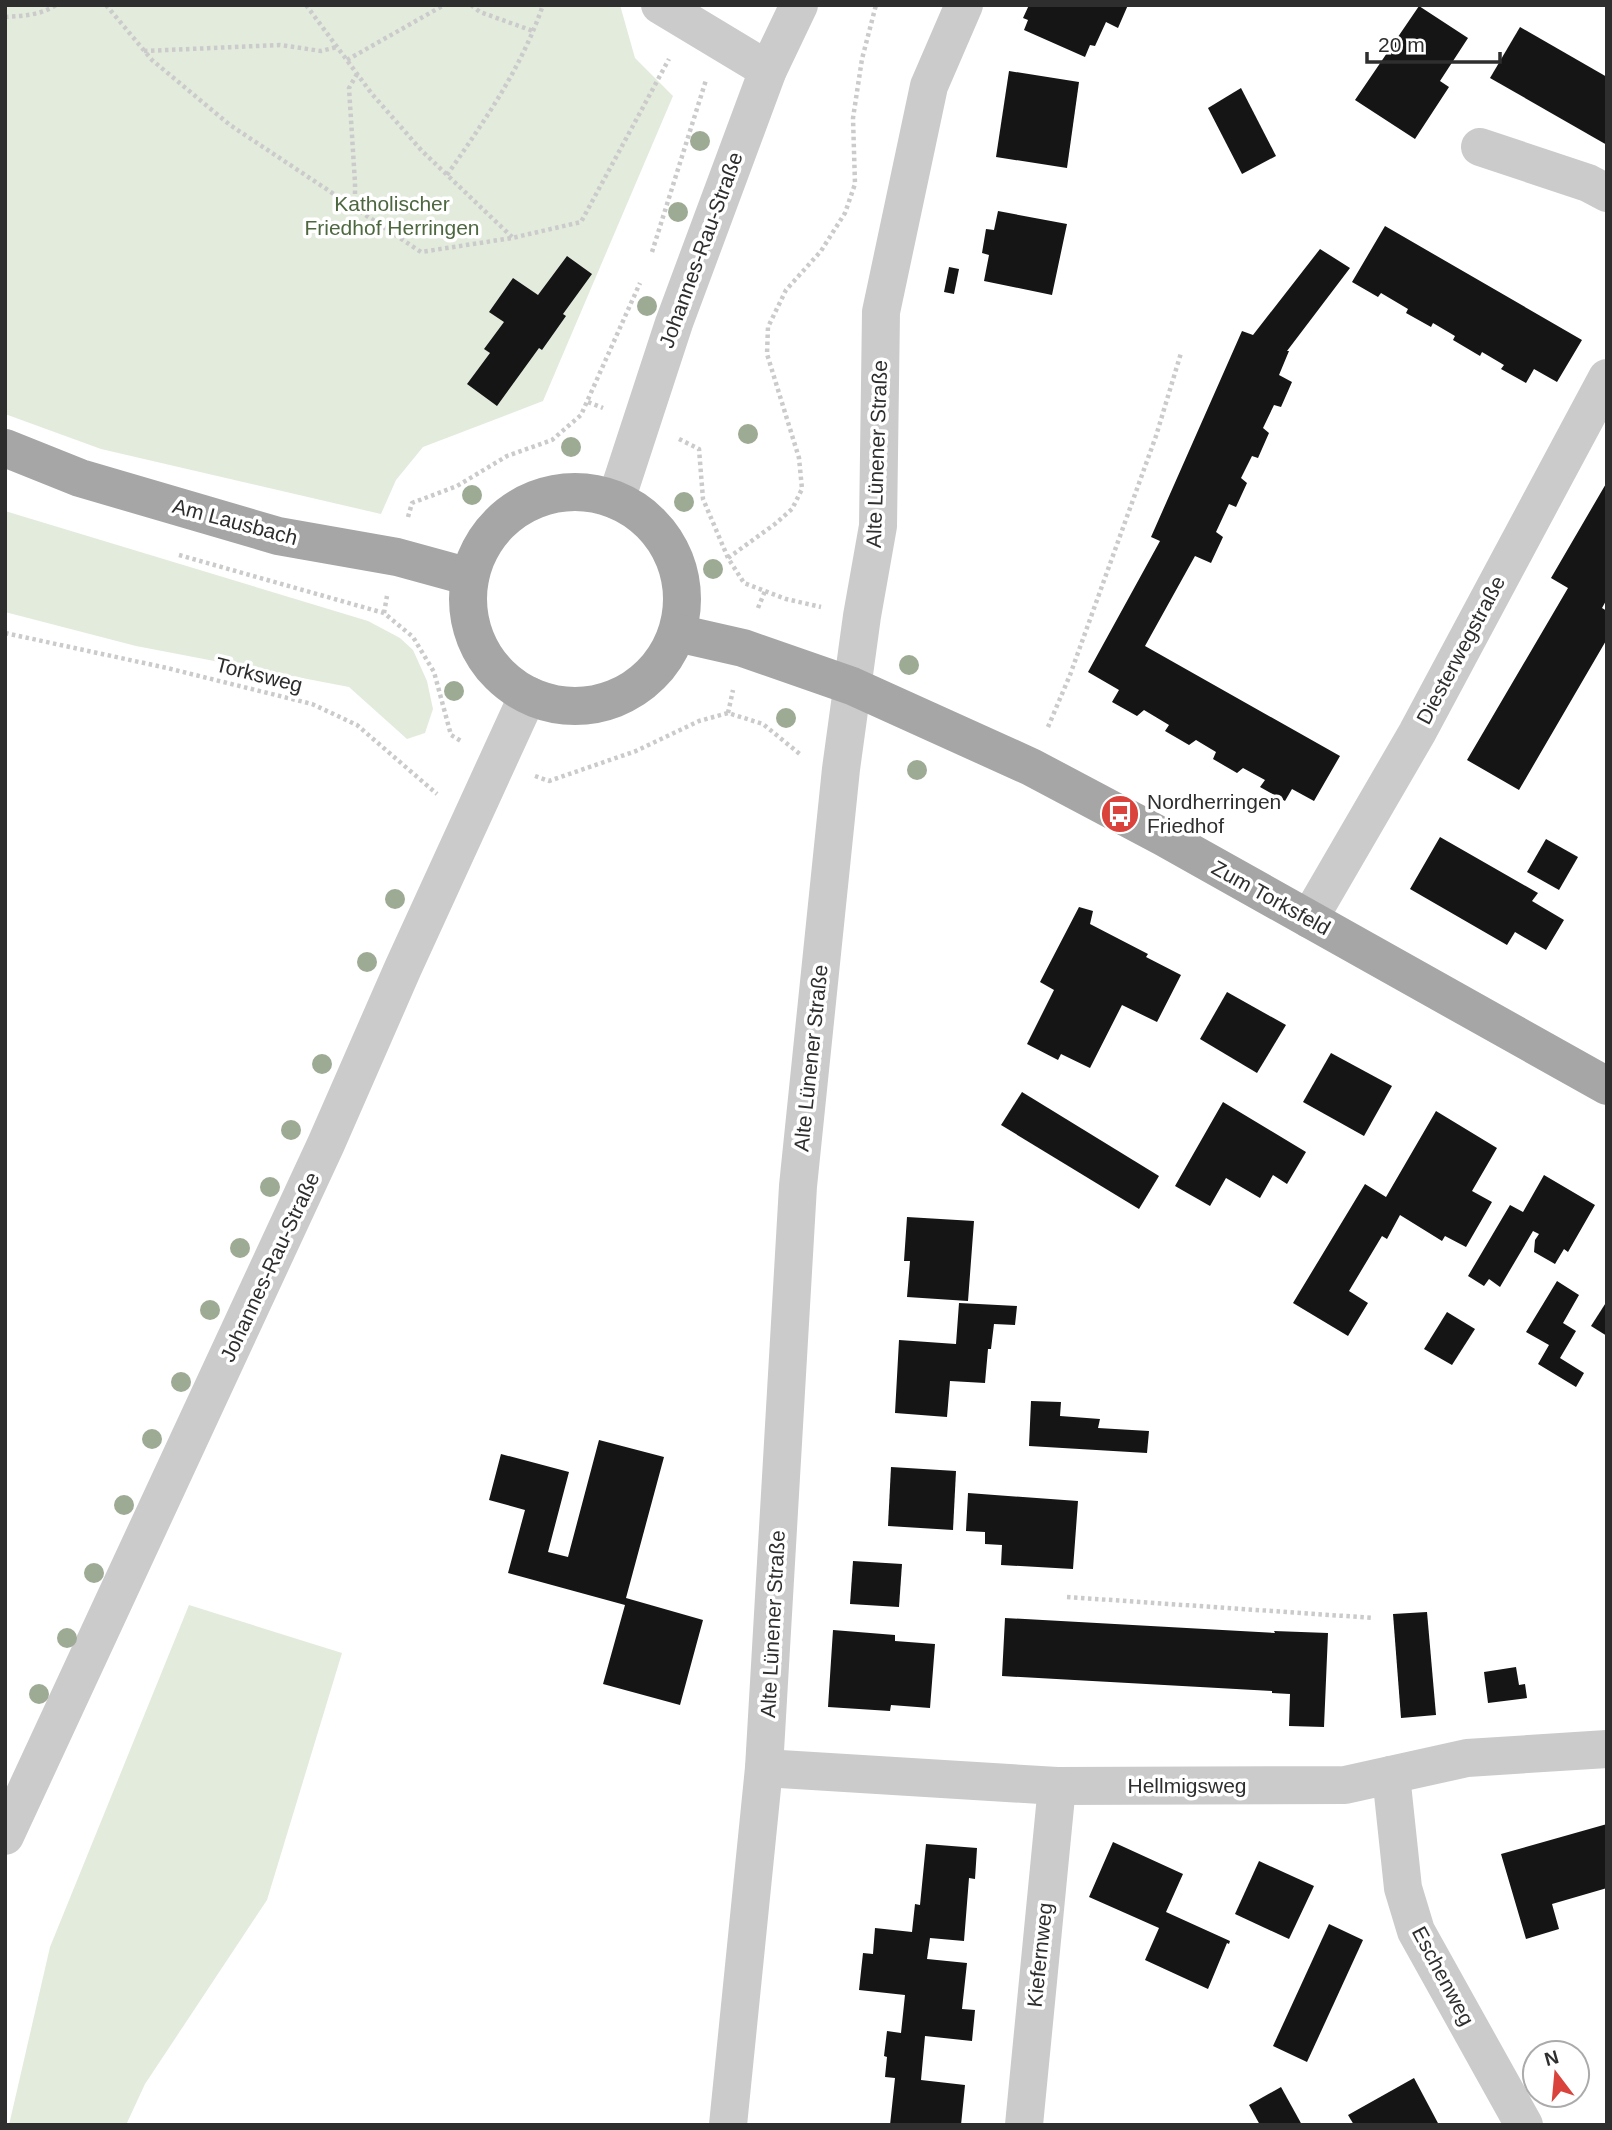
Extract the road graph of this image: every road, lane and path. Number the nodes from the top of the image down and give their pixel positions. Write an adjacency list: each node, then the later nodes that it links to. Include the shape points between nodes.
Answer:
1 (56, 5): 10 (path, via 29,16)
2 (106, 5): 14 (path)
3 (306, 5): 13 (path)
4 (444, 5): 15 (path)
5 (471, 5): 12 (path)
6 (542, 5): 12 (path)
7 (799, 5): 16 (street, Johannes-Rau-Straße)
8 (876, 5): 33 (path, via 853,118 855,184 845,213 821,251 786,290 768,327 767,354 799,458 802,489 792,509)
9 (964, 5): 36 (street, Alte Lünener Straße, via 929,86 881,312 878,526)
10 (5, 17)
11 (689, 23): 16 (street); 22 (path, via 582,222); 23 (path)
12 (533, 31): 19 (path, via 495,106)
13 (337, 47): 14 (path, via 321,51 280,45); 15 (path)
14 (144, 51): 21 (path, via 230,125)
15 (347, 60): 17 (path)
16 (768, 70): 28 (street, Johannes-Rau-Straße)
17 (357, 74): 19 (path); 21 (path, via 349,88)
18 (1480, 147): 20 (street, via 1588,183)
19 (447, 175): 22 (path)
20 (1607, 194)
21 (355, 208): 22 (path, via 421,252)
22 (512, 238)
23 (650, 256)
24 (641, 281): 27 (path)
25 (1181, 353): 42 (path, via 1079,650)
26 (1607, 378): 45 (street, Diesterwegstraße, via 1417,733)
27 (588, 402): 28 (path); 32 (path, via 581,415 552,440 507,456 457,485 412,503)
28 (640, 421): 30 (street, Johannes-Rau-Straße); 33 (path, via 699,449 703,499)
29 (5, 448): 32 (main road, Am Lausbach, via 80,478 278,536)
30 (616, 500): 34 (main road, via 570,492 525,505 490,535); 38 (main road, via 649,522 673,554 682,594)
31 (172, 552): 35 (path)
32 (397, 557): 34 (main road, Am Lausbach); 35 (path)
33 (728, 558): 36 (path, via 744,583 786,599)
34 (470, 577): 40 (main road, via 469,612 479,646 499,675)
35 (383, 613): 41 (path, via 413,637 434,672 451,735)
36 (862, 616): 39 (street, Alte Lünener Straße)
37 (5, 633): 44 (path, Torksweg, via 312,704 357,725)
38 (677, 633): 39 (main road, via 743,648); 40 (main road, via 654,672 616,698 572,706)
39 (852, 686): 42 (main road, Zum Torksfeld); 43 (street, Alte Lünener Straße)
40 (528, 695): 41 (street, Johannes-Rau-Straße)
41 (497, 762): 43 (path, via 549,781 728,713 763,724 815,764); 44 (street, Johannes-Rau-Straße)
42 (1031, 767): 45 (main road, Zum Torksfeld)
43 (841, 769): 50 (street, Alte Lünener Straße, via 798,1186)
44 (469, 822): 53 (street, Johannes-Rau-Straße, via 321,1156)
45 (1309, 919): 46 (main road, Zum Torksfeld)
46 (1607, 1086)
47 (1067, 1597): 48 (path)
48 (1374, 1618)
49 (1607, 1749): 51 (street, Hellmigsweg, via 1467,1758)
50 (764, 1768): 52 (street, Hellmigsweg); 54 (street, Alte Lünener Straße)
51 (1391, 1775): 52 (street, Hellmigsweg, via 1345,1785); 56 (street, Eschenweg, via 1402,1888 1416,1931)
52 (1057, 1786): 55 (street, Kiefernweg)
53 (5, 1836)
54 (728, 2125)
55 (1024, 2125)
56 (1524, 2125)

